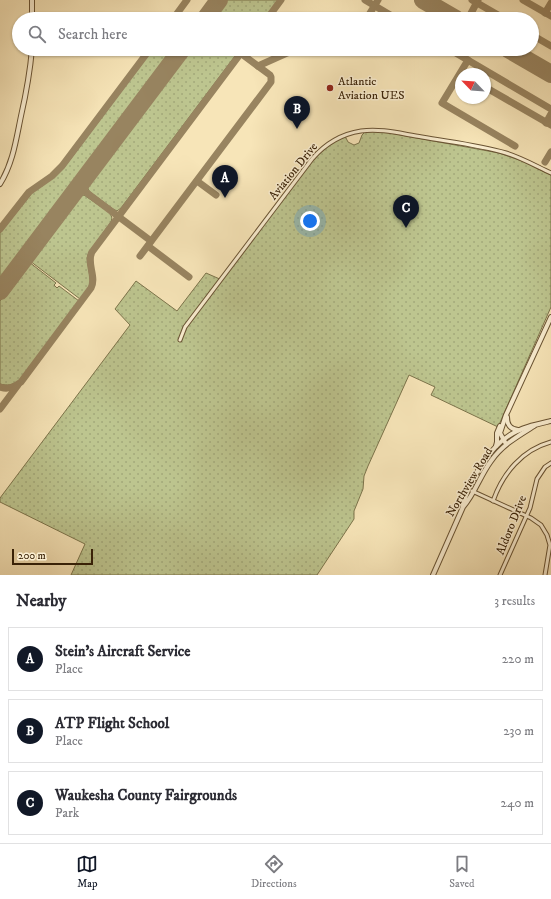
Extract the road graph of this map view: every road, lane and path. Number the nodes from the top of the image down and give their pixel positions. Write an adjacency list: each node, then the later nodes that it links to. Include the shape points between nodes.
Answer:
1 (32, 0): 2 (street)
2 (32, 12)
3 (31, 56): 5 (street, via 13,154)
4 (551, 173): 7 (street, Aviation Drive, via 512,155 490,149 380,130 344,135 330,142 312,159 185,328)
5 (0, 184)
6 (551, 317): 8 (street)
7 (180, 340)
8 (506, 415): 11 (street); 12 (street, via 509,426); 13 (street, via 500,433)
9 (551, 420): 10 (street)
10 (534, 426): 12 (street); 13 (street)
11 (498, 430): 13 (street); 15 (street)
12 (519, 430): 13 (street)
13 (504, 442): 15 (street); 17 (street, Northview Road)
14 (551, 442): 18 (street, via 532,450 515,463 502,479)
15 (495, 448): 17 (street, via 486,459)
16 (551, 463): 19 (street, Aldoro Drive, via 537,479)
17 (471, 491): 18 (street); 20 (street, Northview Road)
18 (492, 501): 19 (street)
19 (527, 516): 21 (street, Aldoro Drive); 22 (street, via 541,525 548,538 550,550)
20 (433, 575)
21 (500, 575)
22 (545, 575)

